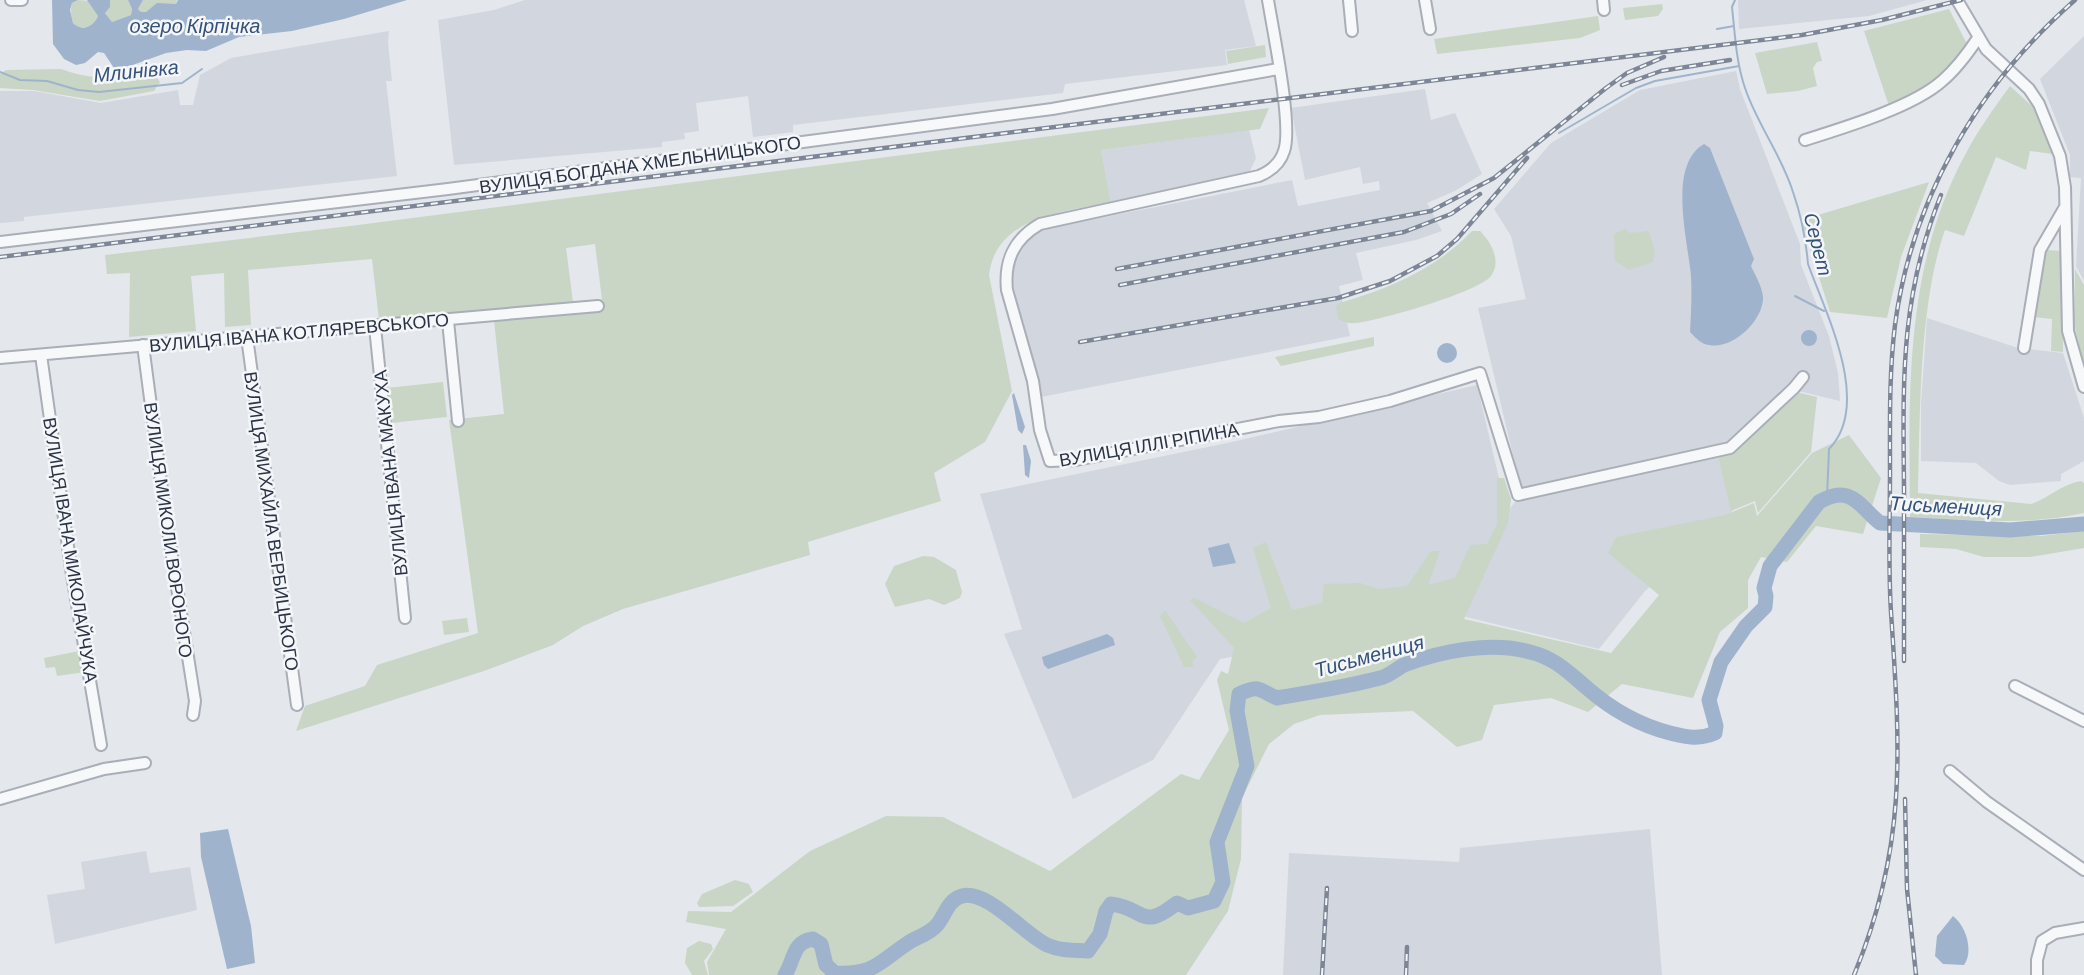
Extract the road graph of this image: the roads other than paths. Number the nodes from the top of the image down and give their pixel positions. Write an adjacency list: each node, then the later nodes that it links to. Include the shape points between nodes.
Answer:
1 (11, 0): 2 (street)
2 (22, 0)
3 (1268, 0): 10 (street, ВУЛИЦЯ ІЛЛІ РІПИНА)
4 (1349, 0): 8 (street)
5 (1425, 0): 7 (street)
6 (1957, 0): 9 (street)
7 (1430, 29)
8 (1352, 31)
9 (1978, 38): 11 (street, via 1942,81 1924,93 1856,124); 12 (street, via 2029,89 2041,108 2060,156)
10 (1278, 69): 13 (street, ВУЛИЦЯ БОГДАНА ХМЕЛЬНИЦЬКОГО, via 1018,114 448,189); 22 (street, ВУЛИЦЯ ІЛЛІ РІПИНА, via 1286,140 1279,162 1269,172 1040,224 1022,236 1010,255 1007,290 1033,381 1050,461 1076,460 1279,421 1319,417 1390,401 1480,373 1518,495 1730,448)
11 (1805, 140)
12 (2065, 207): 19 (street, via 2040,250); 23 (street, via 2068,331)
13 (0, 242)
14 (598, 306): 15 (street, ВУЛИЦЯ ІВАНА КОТЛЯРЕВСЬКОГО)
15 (448, 321): 16 (street, ВУЛИЦЯ ІВАНА КОТЛЯРЕВСЬКОГО); 24 (street)
16 (375, 327): 17 (street, ВУЛИЦЯ ІВАНА КОТЛЯРЕВСЬКОГО); 25 (street, ВУЛИЦЯ ІВАНА МАКУХА)
17 (248, 337): 18 (street, ВУЛИЦЯ ІВАНА КОТЛЯРЕВСЬКОГО); 27 (street, ВУЛИЦЯ МИХАЙЛА ВЕРБИЦЬКОГО)
18 (143, 345): 20 (street, ВУЛИЦЯ ІВАНА КОТЛЯРЕВСЬКОГО); 28 (street, ВУЛИЦЯ МИКОЛИ ВОРОНОГО, via 195,701)
19 (2024, 348)
20 (41, 355): 21 (street, ВУЛИЦЯ ІВАНА КОТЛЯРЕВСЬКОГО); 30 (street, ВУЛИЦЯ ІВАНА МИКОЛАЙЧУКА)
21 (0, 358)
22 (1803, 377)
23 (2084, 387)
24 (458, 421)
25 (405, 618)
26 (2015, 686): 29 (street)
27 (297, 705)
28 (193, 715)
29 (2084, 721)
30 (101, 745)
31 (145, 763): 33 (street, via 104,769)
32 (1950, 771): 34 (street)
33 (0, 798)
34 (2084, 870)
35 (2084, 928): 36 (street, via 2055,933 2042,941)
36 (2037, 975)

